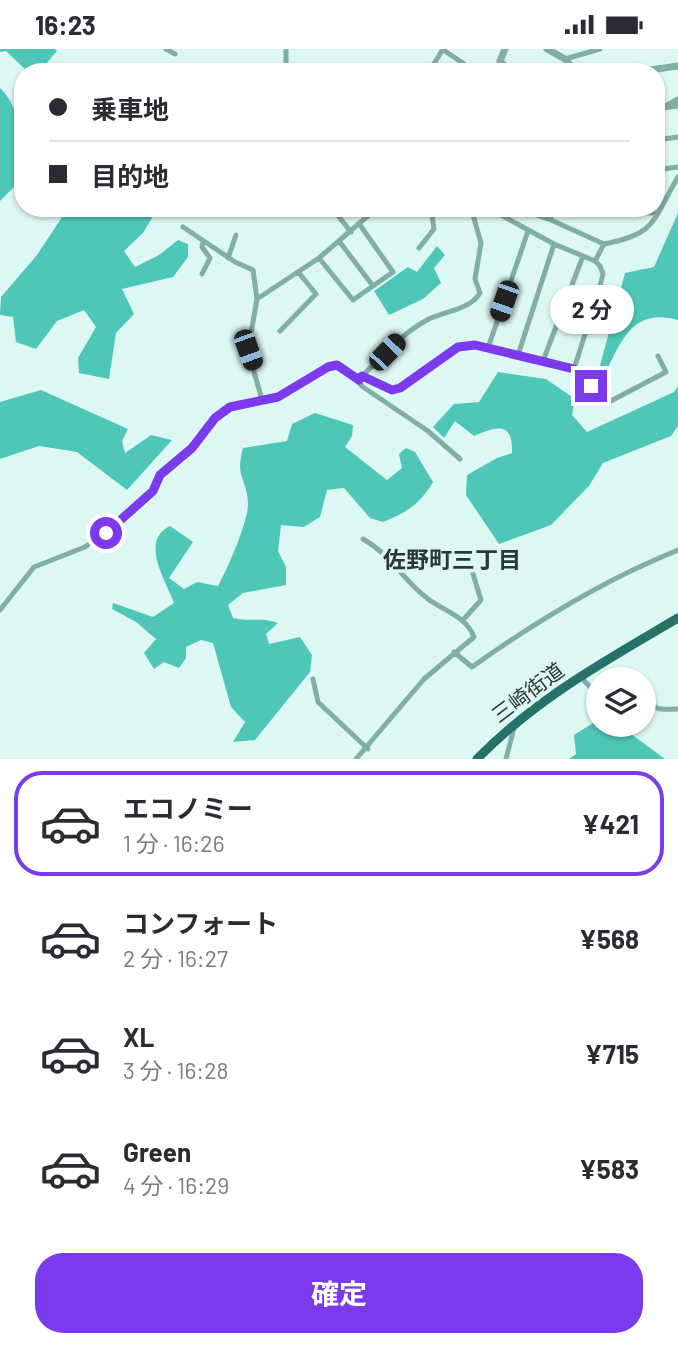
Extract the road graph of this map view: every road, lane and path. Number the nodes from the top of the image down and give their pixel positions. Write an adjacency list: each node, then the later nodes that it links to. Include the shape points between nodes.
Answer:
1 (167, 49): 5 (street)
2 (442, 49): 7 (street)
3 (547, 49): 6 (street)
4 (600, 49): 6 (street)
5 (175, 54)
6 (565, 59): 8 (street)
7 (463, 63)
8 (568, 63)
9 (678, 177): 10 (street)
10 (665, 199)
11 (339, 217): 23 (street)
12 (368, 217): 20 (street)
13 (432, 217): 29 (street, via 434,229)
14 (474, 217): 44 (street, via 481,243 475,279 480,293 475,302 428,319 401,337)
15 (504, 217): 22 (street)
16 (542, 217): 19 (street)
17 (551, 217): 19 (street)
18 (655, 217): 28 (street, via 641,235)
19 (551, 220): 28 (street)
20 (360, 225): 23 (street); 36 (street, via 393,272)
21 (183, 227): 26 (street)
22 (528, 231): 27 (street); 39 (street)
23 (351, 232): 25 (street)
24 (236, 235): 31 (street)
25 (340, 241): 32 (street); 36 (street)
26 (204, 243): 31 (street); 35 (street, via 210,258)
27 (554, 244): 30 (street); 40 (street)
28 (604, 244): 33 (street)
29 (419, 248)
30 (583, 256): 33 (street); 42 (street)
31 (229, 258): 37 (street, via 253,270)
32 (319, 258): 34 (street); 36 (street, via 353,300)
33 (594, 261): 43 (street, via 603,274)
34 (299, 273): 37 (street); 38 (street, via 316,294)
35 (202, 274)
36 (373, 286)
37 (257, 299): 45 (street, via 248,350)
38 (280, 331)
39 (488, 348): 40 (street); 44 (street, via 458,347 392,390)
40 (518, 355): 42 (street)
41 (658, 356): 43 (street, via 666,372 607,403)
42 (543, 361): 43 (street)
43 (574, 369)
44 (360, 378): 45 (street, via 337,365 278,397); 46 (street, via 363,387)
45 (262, 400): 50 (street, via 230,407 215,418 120,522 85,547 34,567)
46 (460, 459)
47 (363, 539): 52 (street, via 378,548 429,600)
48 (678, 550): 53 (street, via 566,607 472,667)
49 (473, 575): 52 (street, via 481,600)
50 (0, 610)
51 (678, 618): 54 (main road, 三崎街道)
52 (463, 620): 53 (street, via 474,637)
53 (454, 652): 60 (street, via 424,679)
54 (580, 675): 56 (street); 59 (main road, 三崎街道)
55 (313, 680): 60 (street, via 318,702)
56 (586, 682)
57 (656, 709): 58 (street)
58 (678, 709)
59 (516, 721): 62 (main road, 三崎街道); 63 (street)
60 (368, 749): 61 (street)
61 (356, 759)
62 (477, 759)
63 (506, 759)

